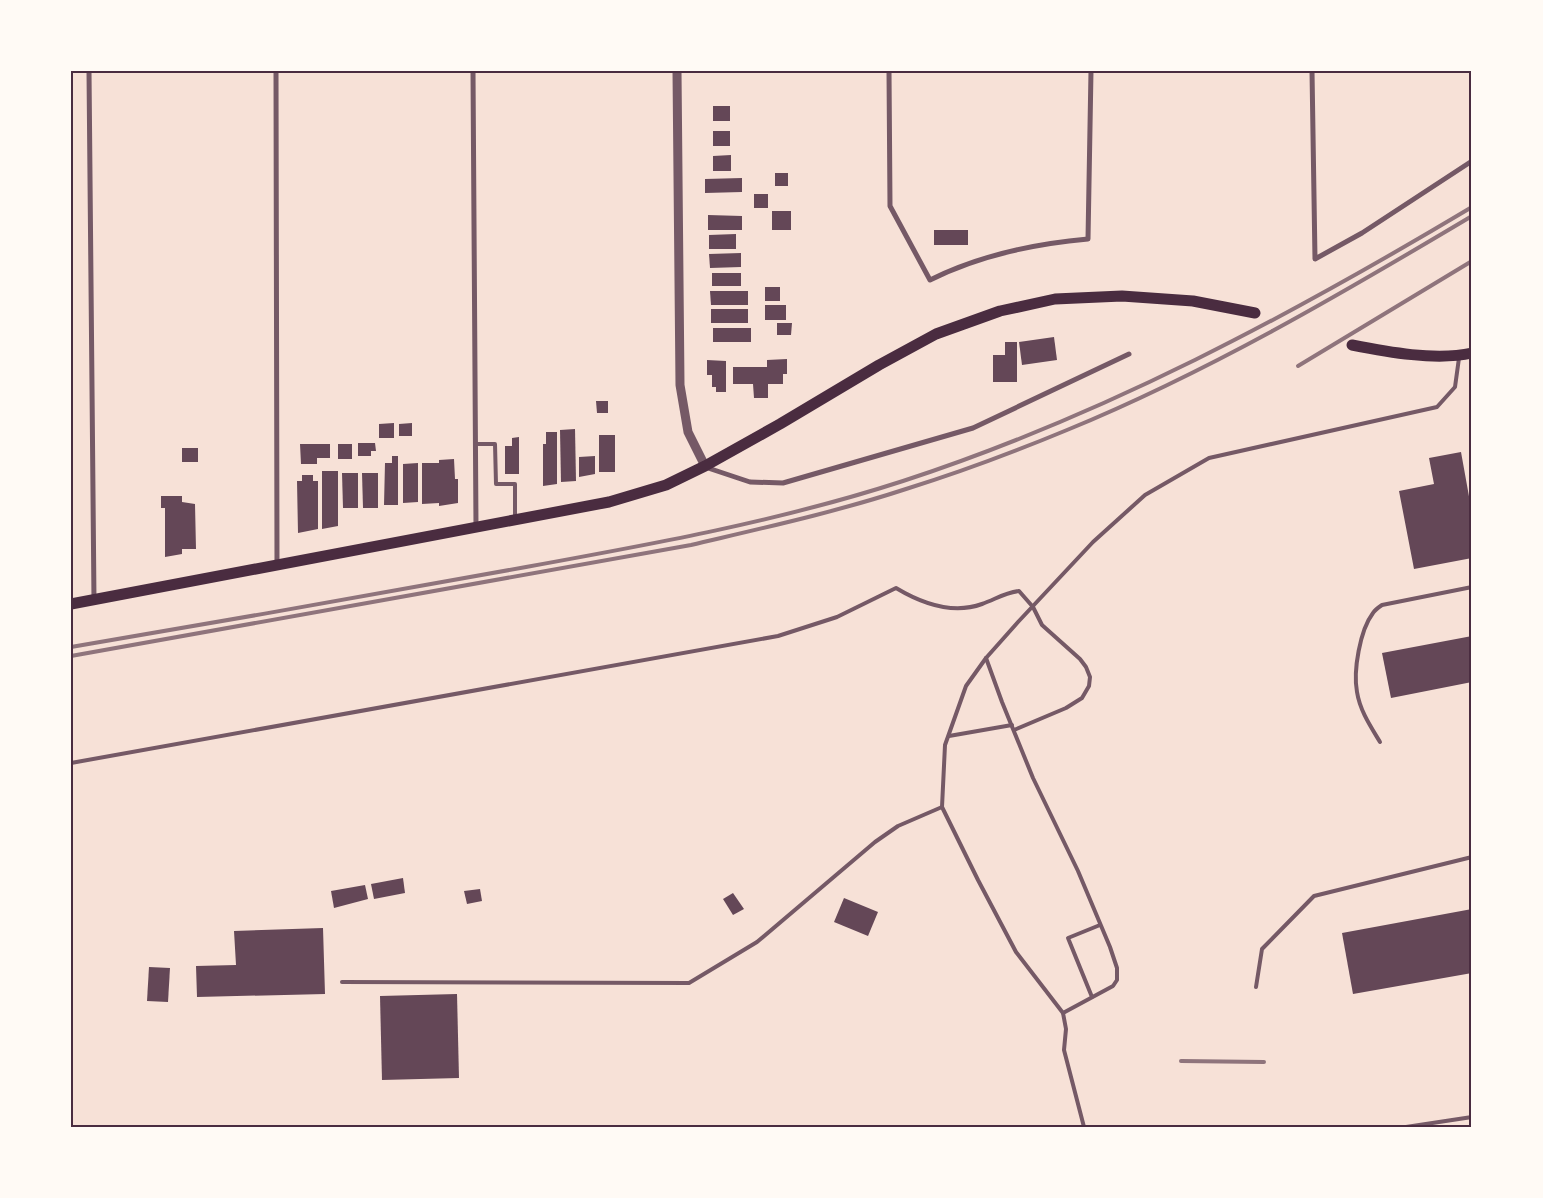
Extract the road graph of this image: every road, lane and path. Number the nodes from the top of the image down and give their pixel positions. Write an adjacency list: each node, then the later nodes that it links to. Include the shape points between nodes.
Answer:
1 (88, 71): 20 (street)
2 (276, 71): 18 (street)
3 (473, 71): 14 (street)
4 (678, 71): 15 (street, via 680,385 688,432)
5 (889, 71): 6 (street, via 890,206 930,280 976,260 1013,249 1088,239)
6 (1091, 71)
7 (1312, 71): 8 (street, via 1315,259 1362,233)
8 (1472, 160)
9 (1255, 314): 15 (main road, via 1193,301 1122,296 1056,299 1000,311 928,339)
10 (1352, 345): 13 (main road, via 1394,353)
11 (1472, 353): 13 (main road)
12 (1129, 354): 15 (street, via 973,428 783,483 750,482)
13 (1459, 356): 22 (lane, via 1455,387 1437,407 1209,458 1177,476 1145,495 1093,542)
14 (476, 444): 16 (lane, via 496,444 496,484 515,484); 17 (street)
15 (705, 466): 16 (main road, via 666,486 609,502)
16 (515, 519): 17 (main road)
17 (476, 527): 18 (main road)
18 (277, 566): 20 (main road)
19 (1472, 587): 27 (lane, via 1382,605 1373,612 1360,647 1356,692)
20 (94, 600): 21 (main road)
21 (71, 604)
22 (1033, 607): 23 (lane); 25 (lane, via 1042,625 1086,667 1089,686 1082,698 1074,703); 28 (lane, via 1019,591 1006,592 980,605 951,609 919,601 896,588 837,617 778,636)
23 (986, 658): 24 (lane); 26 (lane, via 966,686)
24 (1012, 725): 25 (lane); 26 (lane)
25 (1014, 730): 31 (lane)
26 (949, 736): 29 (lane, via 945,745)
27 (1380, 742)
28 (71, 763)
29 (942, 807): 32 (lane, via 898,826 757,942 689,983); 35 (lane, via 1016,952)
30 (1472, 857): 33 (lane, via 1314,896 1262,949)
31 (1100, 925): 34 (lane, via 1117,968 1117,980 1113,986); 34 (lane, via 1068,938)
32 (342, 982)
33 (1256, 987)
34 (1092, 997): 35 (lane)
35 (1063, 1013): 37 (lane, via 1066,1029 1064,1050)
36 (1472, 1117): 38 (lane)
37 (1084, 1127)
38 (1406, 1127)

